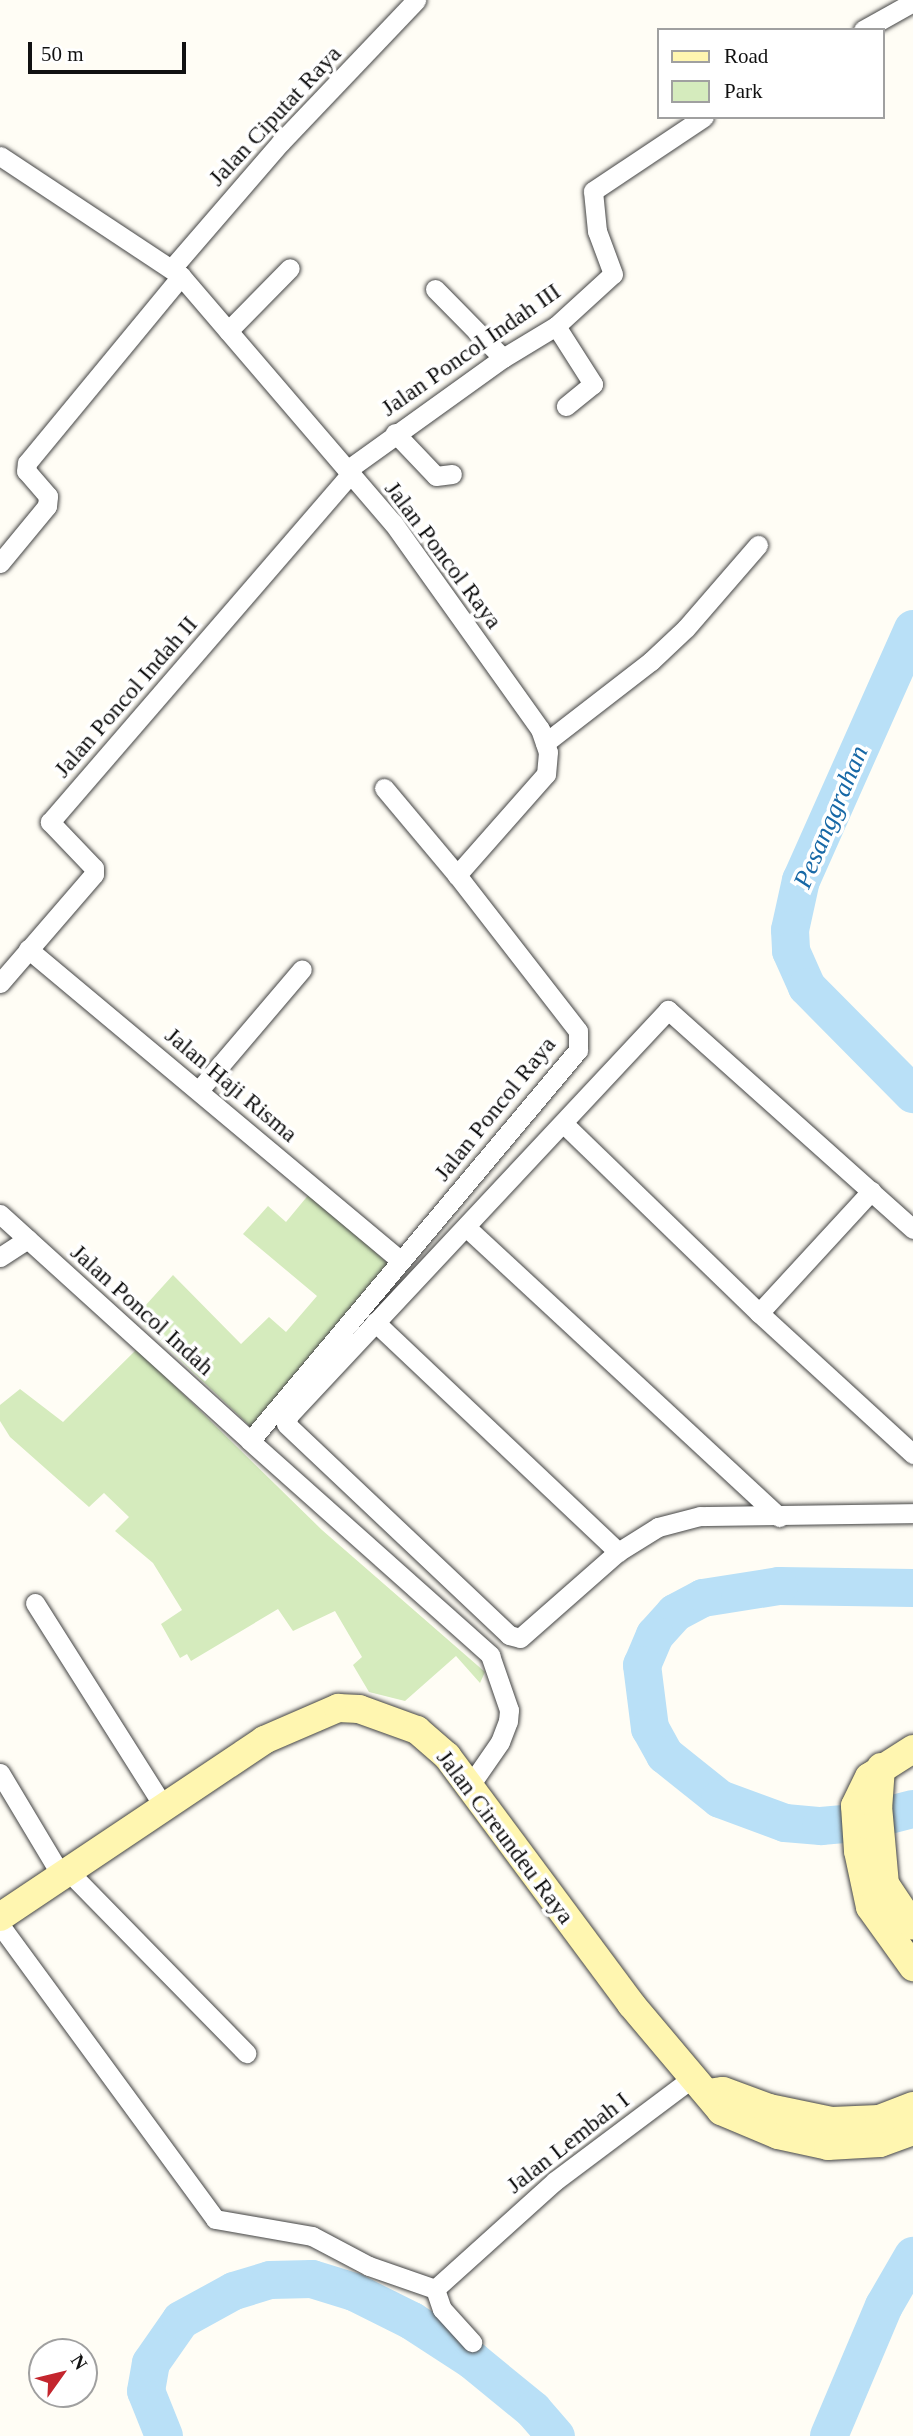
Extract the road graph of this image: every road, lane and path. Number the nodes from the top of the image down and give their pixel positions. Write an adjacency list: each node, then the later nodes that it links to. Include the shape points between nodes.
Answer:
1 (415, 0): 7 (street, Jalan Ciputat Raya, via 281,142)
2 (913, 2): 3 (street)
3 (867, 28)
4 (701, 119): 9 (street, Jalan Poncol Indah III, via 593,191 597,231 613,274)
5 (0, 156): 7 (street, Jalan Poncol Raya)
6 (290, 268): 10 (street)
7 (177, 272): 10 (street, Jalan Poncol Raya); 17 (street, Jalan Ciputat Raya, via 27,463 26,471 48,496 47,506)
8 (435, 289): 11 (street)
9 (556, 326): 11 (street, Jalan Poncol Indah III); 12 (street, via 593,384)
10 (228, 331): 14 (street, Jalan Poncol Raya)
11 (503, 358): 13 (street, Jalan Poncol Indah III)
12 (566, 406)
13 (395, 433): 14 (street, Jalan Poncol Indah III); 15 (street, via 436,476)
14 (349, 472): 18 (street, Jalan Poncol Raya, via 394,523 540,729); 21 (street, Jalan Poncol Indah II, via 50,822 94,868 94,874)
15 (452, 474)
16 (758, 545): 18 (street, via 677,636 605,700)
17 (0, 563)
18 (545, 743): 20 (street, via 546,774)
19 (384, 788): 20 (street, Jalan Poncol Raya)
20 (457, 875): 32 (street, Jalan Poncol Raya, via 578,1031 578,1050)
21 (28, 949): 23 (street); 24 (street, Jalan Haji Risma)
22 (302, 969): 24 (street)
23 (0, 983)
24 (200, 1089): 32 (street, Jalan Haji Risma)
25 (564, 1124): 26 (street, via 667,1010); 28 (street); 33 (street)
26 (871, 1191): 29 (street); 33 (street)
27 (0, 1214): 30 (street, Jalan Poncol Indah)
28 (467, 1227): 34 (street); 38 (street)
29 (913, 1229)
30 (28, 1238): 31 (street); 35 (street, Jalan Poncol Indah)
31 (0, 1257)
32 (401, 1261): 35 (street, Jalan Poncol Raya)
33 (759, 1313): 36 (street)
34 (375, 1322): 39 (street); 39 (street, via 289,1415 289,1432 509,1635 520,1637 531,1631)
35 (250, 1441): 43 (street, via 490,1656 509,1710 508,1720 500,1742)
36 (913, 1454)
37 (913, 1513): 38 (street)
38 (779, 1517): 39 (street, via 680,1520 657,1527)
39 (618, 1552)
40 (35, 1603): 44 (street)
41 (913, 1749): 45 (main road, via 881,1767 867,1806)
42 (0, 1773): 46 (street)
43 (471, 1784): 44 (main road, Jalan Cireundeu Raya, via 417,1730 387,1716 338,1708 264,1740); 52 (main road, Jalan Cireundeu Raya, via 567,1919)
44 (163, 1807): 46 (main road, Jalan Cireundeu Raya)
45 (869, 1851): 49 (main road); 50 (main road, via 870,1907)
46 (64, 1873): 47 (main road, Jalan Cireundeu Raya); 51 (street)
47 (0, 1917)
48 (0, 1924): 55 (street, via 215,2219 312,2236 369,2266)
49 (913, 1926)
50 (913, 1967)
51 (246, 2053)
52 (700, 2086): 53 (main road, via 769,2108 832,2121 879,2119); 54 (main road, Jalan Cireundeu Raya, via 721,2111 738,2121 828,2146 880,2143); 55 (street, Jalan Lembah I, via 555,2181)
53 (913, 2106)
54 (913, 2132)
55 (435, 2289): 56 (street, via 442,2309)
56 (472, 2342)

